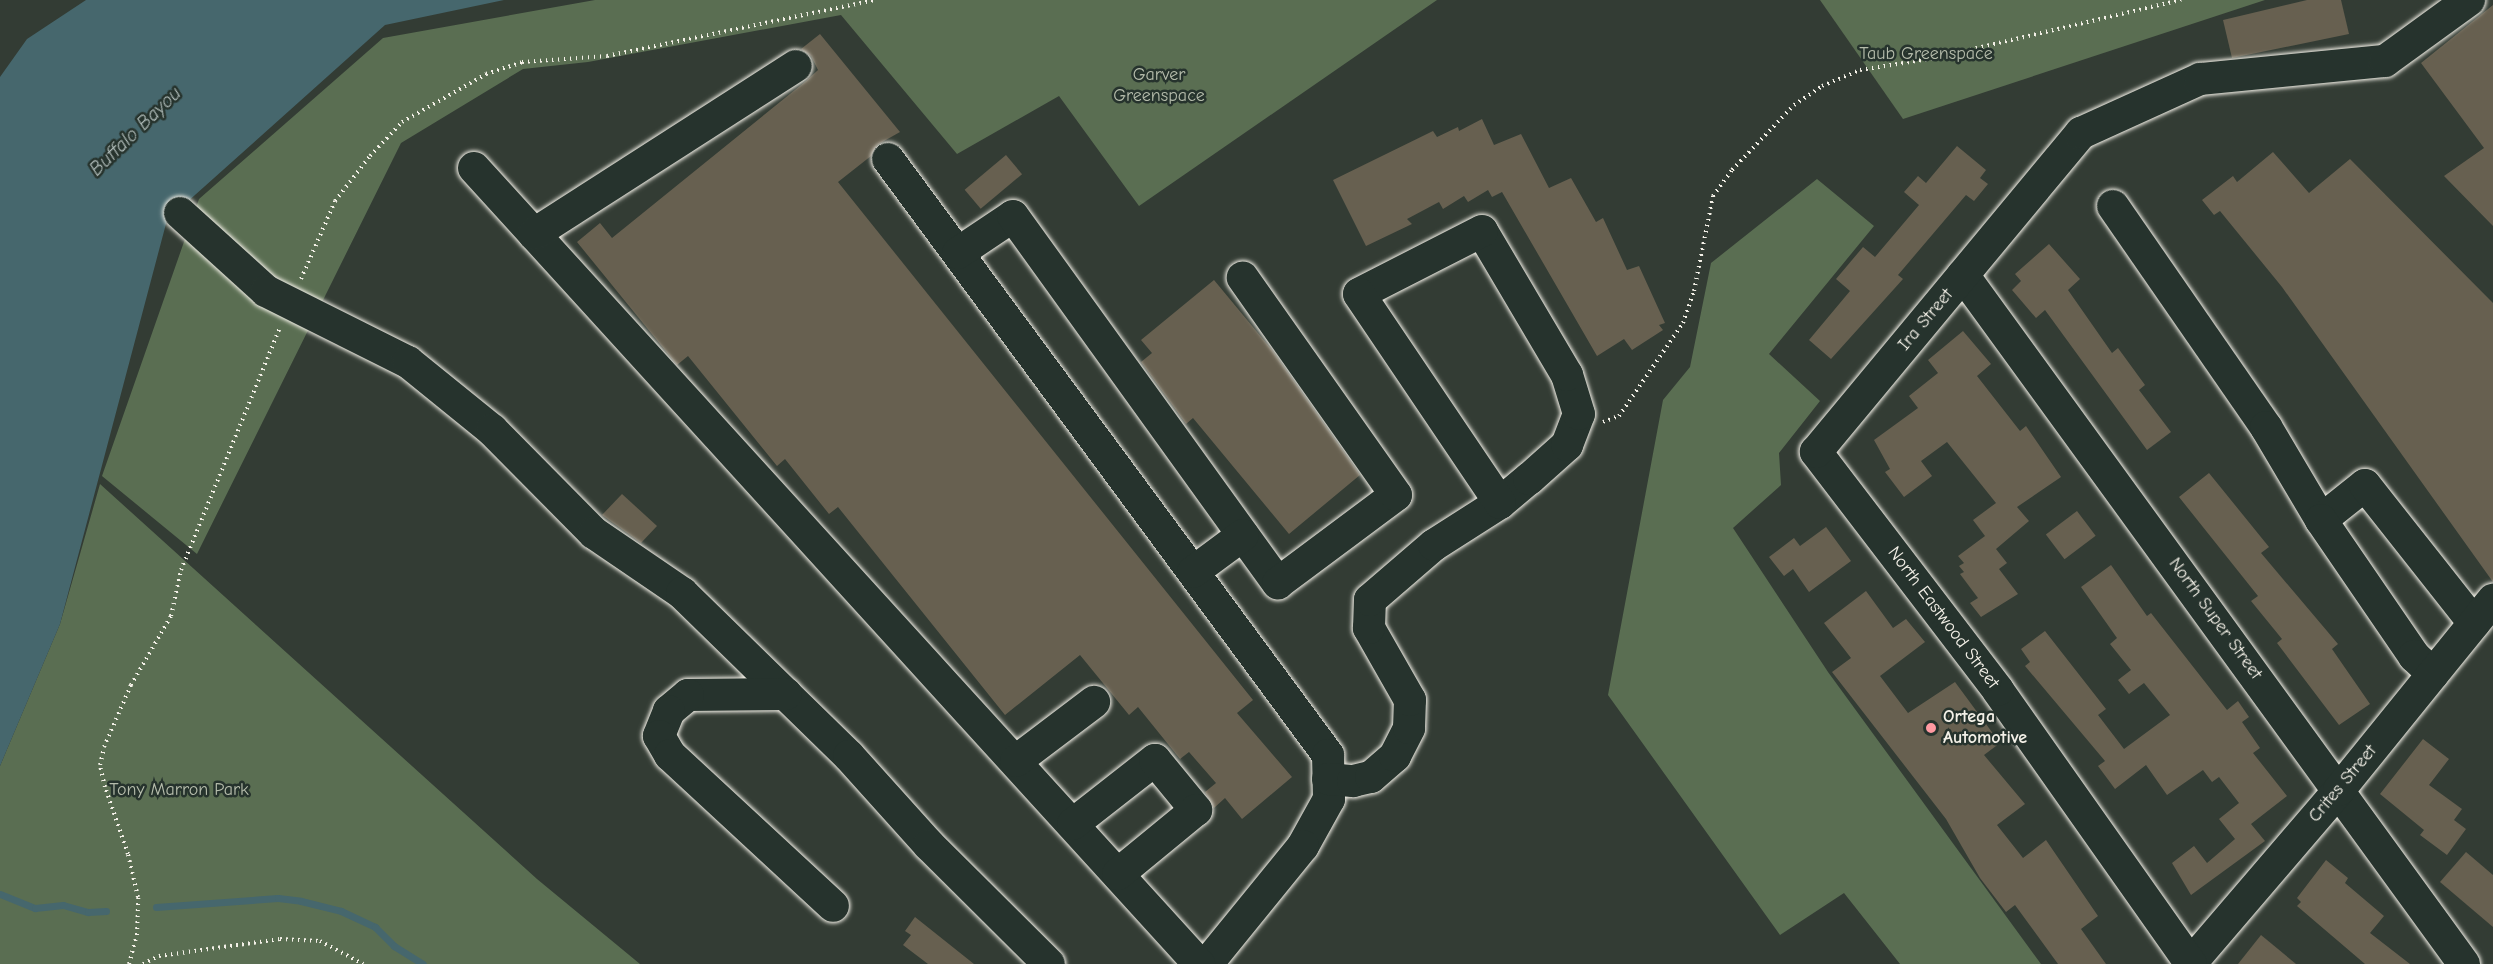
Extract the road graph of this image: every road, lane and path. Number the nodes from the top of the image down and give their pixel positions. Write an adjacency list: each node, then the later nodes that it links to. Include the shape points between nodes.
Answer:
1 (875, 0): 13 (path, via 607,56 512,64 450,91 402,122 335,201)
2 (2181, 0): 14 (path, via 1946,55 1860,70 1822,86 1794,105 1732,170 1713,196 1694,291 1683,323 1646,380 1618,416 1598,425)
3 (2469, 0): 11 (street, Ira Street, via 2385,61 2200,79 2081,133)
4 (796, 66): 9 (street)
5 (888, 159): 10 (street)
6 (474, 168): 9 (street)
7 (2113, 206): 17 (street, via 2266,427)
8 (180, 213): 13 (street, via 266,291)
9 (534, 234): 24 (street)
10 (958, 253): 18 (street, via 1012,216); 19 (street)
11 (1963, 275): 15 (street, Ira Street); 26 (street, North Super Street)
12 (1243, 278): 18 (street, via 1396,495 1278,583)
13 (290, 304): 22 (street, via 408,362 452,395 492,430 567,509 623,555 682,593); 30 (path, via 181,570 171,616 131,685 104,747 100,765 138,897 137,935)
14 (1577, 420): 16 (street, via 1567,445); 16 (street, via 1579,414 1567,375 1482,231 1359,294)
15 (1816, 452): 36 (street, North Eastwood Street, via 1998,690)
16 (1500, 503): 25 (street, via 1434,545 1370,600 1369,628 1410,700 1409,728 1395,756 1371,777 1353,781)
17 (2321, 520): 20 (street, via 2365,485); 21 (street, via 2414,656)
18 (1243, 535): 19 (street)
19 (1193, 572): 25 (street, via 1328,755)
20 (2484, 611): 21 (street, Crites Street)
21 (2433, 674): 26 (street, Crites Street)
22 (786, 694): 29 (street, via 688,695 669,711 659,736 670,755); 33 (street)
23 (1094, 702): 24 (street)
24 (1016, 761): 27 (street)
25 (1328, 779): 35 (street, via 1329,799 1303,846)
26 (2339, 790): 36 (street, Crites Street); 37 (street, North Super Street)
27 (1073, 824): 28 (street); 28 (street, via 1155,760 1196,810)
28 (1118, 874): 34 (street)
29 (833, 906)
30 (129, 964)
31 (143, 964): 32 (path, via 159,956 280,939 320,941)
32 (363, 964)
33 (1049, 964)
34 (1199, 964)
35 (1207, 964)
36 (2190, 964)
37 (2464, 964)

